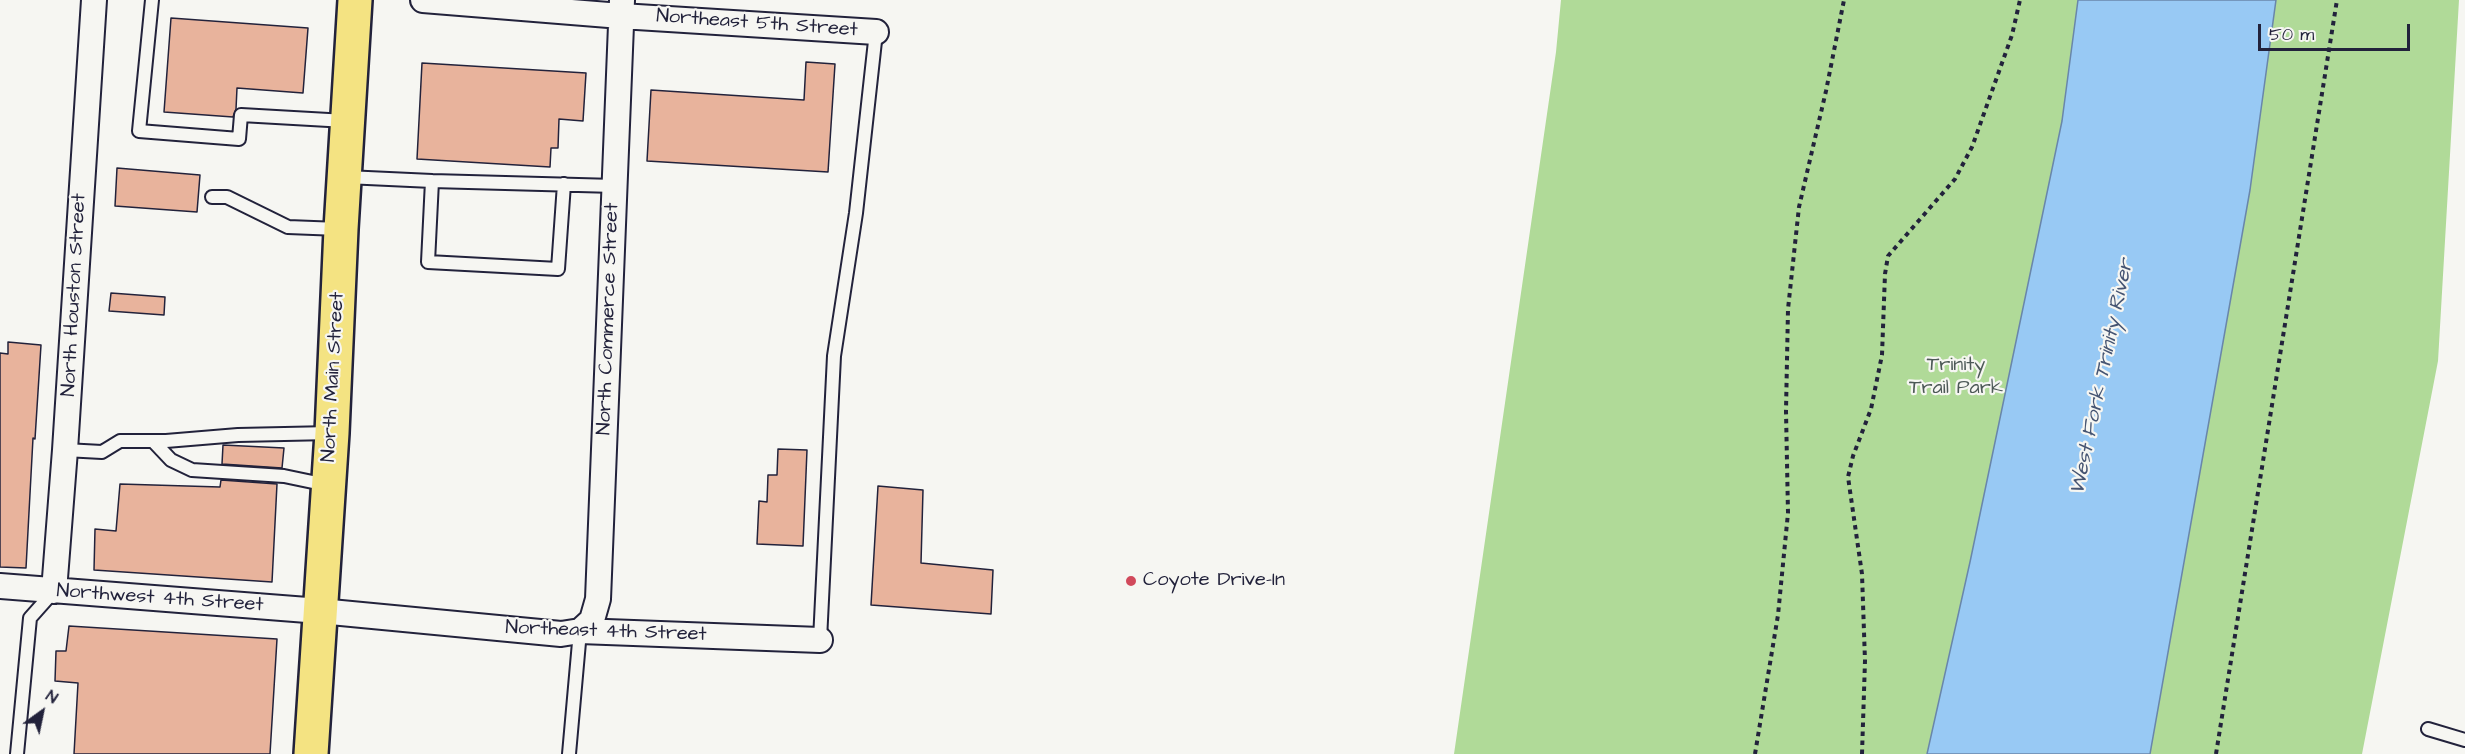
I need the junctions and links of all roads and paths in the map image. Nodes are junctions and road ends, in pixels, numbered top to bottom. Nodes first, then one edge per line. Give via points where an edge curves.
1 (94, 0) edge
2 (152, 0) edge
3 (355, 0) edge
4 (423, 0) edge
5 (1844, 0) edge
6 (2020, 0) edge
7 (2337, 0) edge
8 (478, 2) edge
9 (622, 8) edge
10 (876, 32) joint
11 (347, 122) junction
12 (344, 177) junction
13 (432, 181) junction
14 (564, 184) junction
15 (615, 186) junction
16 (212, 197) dead end
17 (340, 229) junction
18 (332, 433) junction
19 (153, 441) junction
20 (65, 450) junction
21 (328, 485) junction
22 (0, 586) edge
23 (54, 591) junction
24 (320, 611) junction
25 (580, 631) junction
26 (820, 640) joint
27 (2428, 729) dead end
28 (2465, 740) edge
29 (17, 754) edge
30 (311, 754) edge
31 (569, 754) edge
32 (1755, 754) edge
33 (1862, 754) edge
34 (2216, 754) edge

1 - 20 street, North Houston Street
2 - 11 lane via 139,131 239,139 241,115
3 - 11 main road, North Main Street
4 - 8 street, Northeast 5th Street
5 - 32 path via 1799,207 1788,309 1788,513 1778,615
6 - 33 path via 2012,35 1972,147 1956,179 1888,256 1881,355 1870,409 1848,477 1862,574
7 - 34 path
8 - 9 street, Northeast 5th Street
9 - 10 street, Northeast 5th Street
9 - 15 street, North Commerce Street
10 - 26 lane via 856,213 834,356
11 - 12 main road, North Main Street
12 - 13 lane
12 - 17 main road, North Main Street
13 - 14 lane
13 - 14 lane via 428,262 558,269
14 - 15 lane
15 - 25 street, North Commerce Street via 598,599 592,620
16 - 17 lane via 227,197 288,227
17 - 18 main road, North Main Street
18 - 19 lane
18 - 21 main road, North Main Street
19 - 20 lane via 120,441 102,452
19 - 21 lane via 171,460 192,470 284,476
20 - 23 street, North Houston Street
21 - 24 main road, North Main Street
22 - 23 street, Northwest 4th Street
23 - 24 street, Northwest 4th Street
23 - 29 lane via 30,618
24 - 25 street, Northeast 4th Street via 561,634
24 - 30 main road, North Main Street
25 - 26 street, Northeast 4th Street
25 - 31 lane
27 - 28 lane

